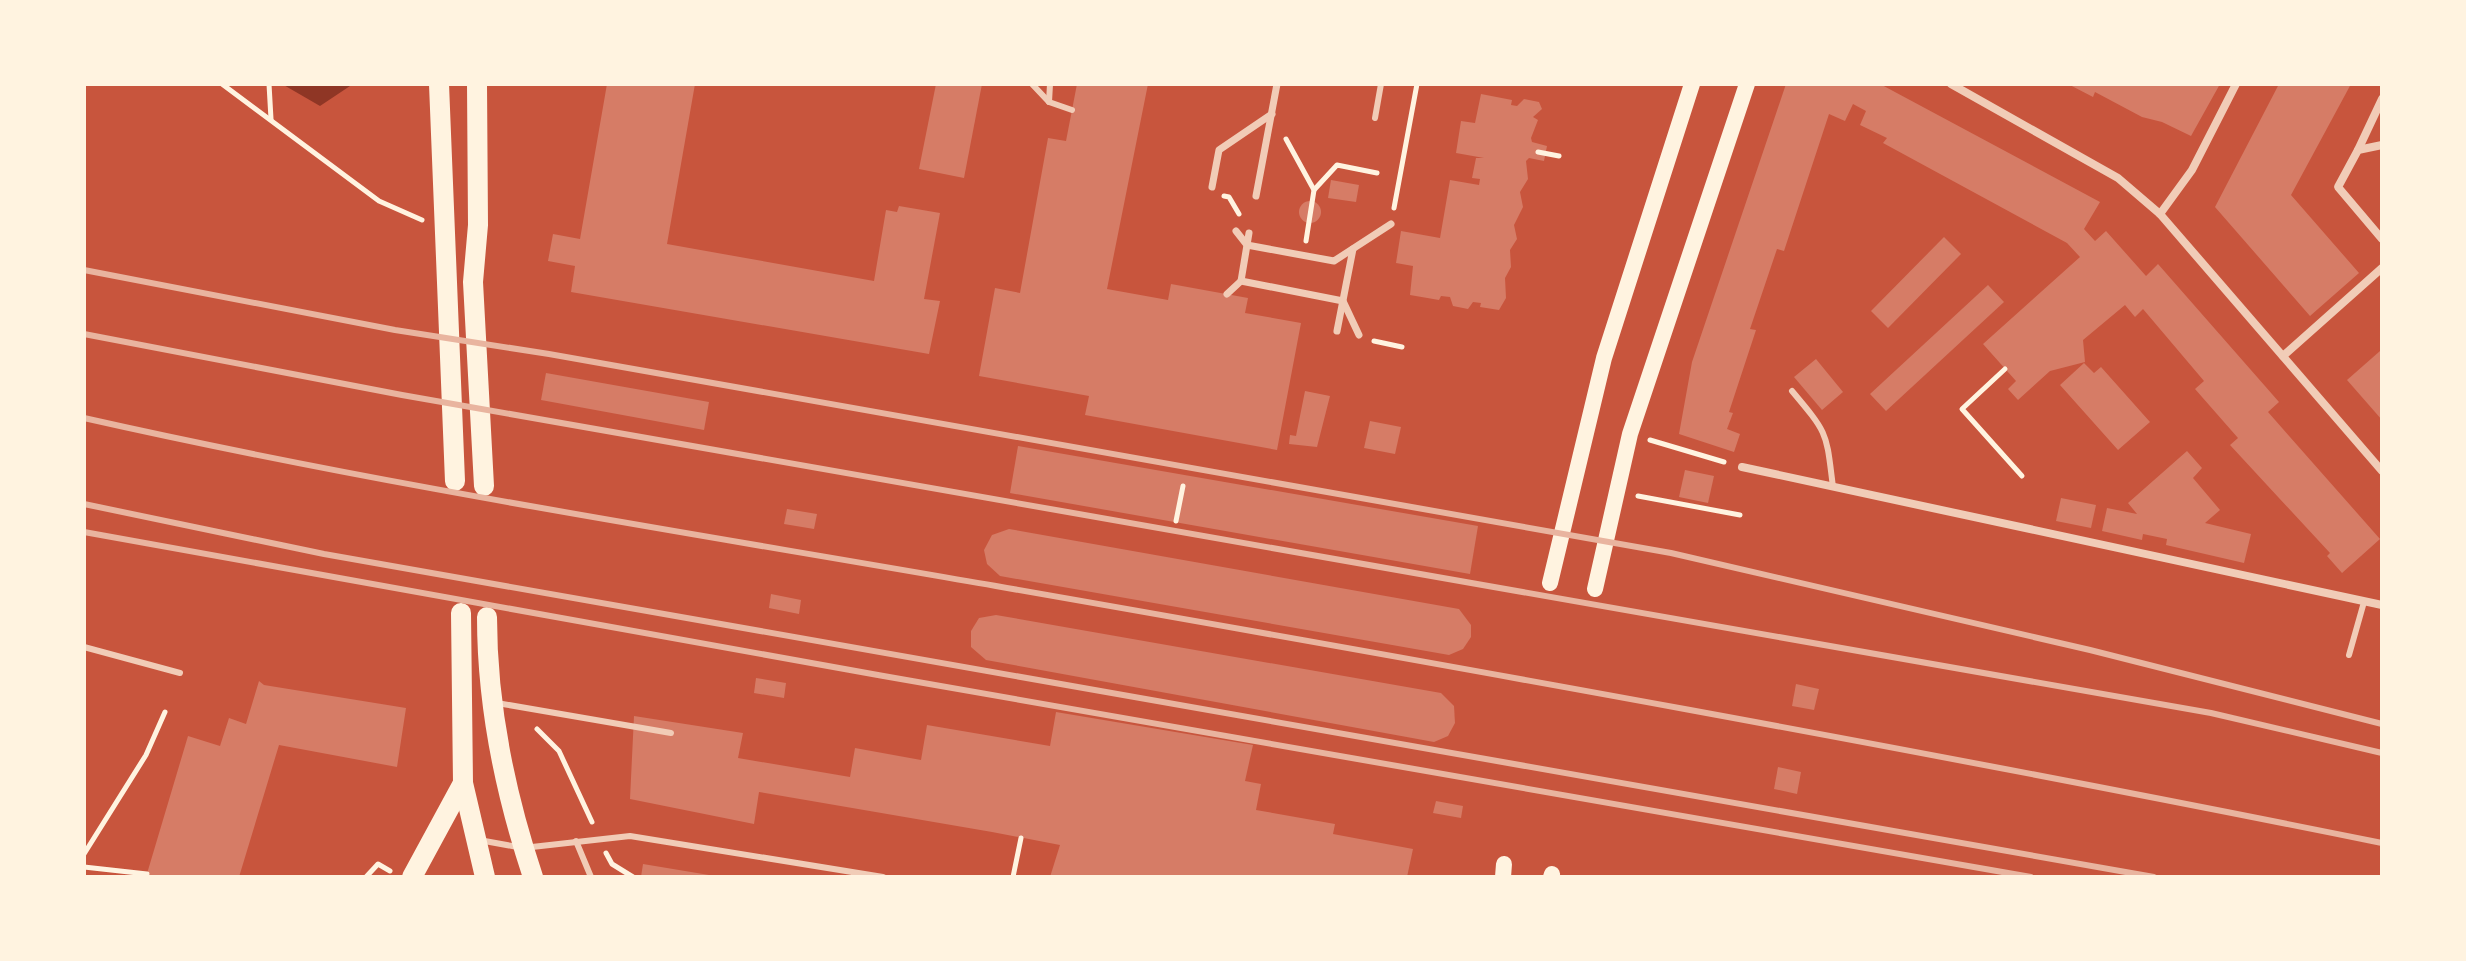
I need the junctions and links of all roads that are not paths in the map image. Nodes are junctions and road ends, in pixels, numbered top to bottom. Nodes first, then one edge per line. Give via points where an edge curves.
1 (439, 84) edge
2 (477, 84) edge
3 (1032, 84) edge
4 (1050, 84) edge
5 (1277, 84) edge
6 (1381, 84) edge
7 (1692, 84) edge
8 (1747, 84) edge
9 (1951, 84) edge
10 (2236, 84) edge
11 (2382, 99) edge
12 (1049, 102) junction
13 (1072, 110) dead end
14 (1272, 113) junction
15 (1375, 118) dead end
16 (2382, 145) edge
17 (2358, 150) junction
18 (1212, 187) road end
19 (1256, 196) dead end
20 (2160, 214) junction
21 (1391, 224) road end
22 (1236, 231) road end
23 (1249, 233) dead end
24 (2382, 239) edge
25 (1247, 245) junction
26 (1353, 249) junction
27 (2382, 268) edge
28 (1241, 281) junction
29 (1227, 294) dead end
30 (1343, 301) junction
31 (1337, 331) dead end
32 (1359, 335) road end
33 (2283, 356) junction
34 (1792, 391) dead end
35 (1742, 467) road end
36 (2382, 471) edge
37 (455, 481) dead end
38 (484, 486) dead end
39 (1833, 487) junction
40 (1550, 583) dead end
41 (1595, 589) dead end
42 (2364, 602) junction
43 (2382, 605) edge
44 (461, 613) dead end
45 (487, 617) dead end
46 (84, 647) edge
47 (2349, 655) dead end
48 (180, 673) dead end
49 (491, 703) junction
50 (671, 733) dead end
51 (463, 783) junction
52 (473, 839) junction
53 (576, 841) junction
54 (523, 848) junction
55 (412, 877) edge
56 (485, 877) edge
57 (533, 877) edge
58 (591, 877) edge
59 (883, 877) edge

1 - 37 main road
2 - 38 main road via 473,282
3 - 12 lane
4 - 12 lane
5 - 14 street
6 - 15 lane
7 - 40 main road via 1604,358
8 - 41 main road via 1630,434
9 - 20 street via 2118,178
10 - 20 street via 2192,170
11 - 17 street
12 - 13 lane
14 - 18 street via 1219,150
14 - 19 street
16 - 17 street
17 - 24 street via 2338,187
20 - 33 street
21 - 26 street
22 - 25 street
23 - 25 street
25 - 26 street via 1334,261
25 - 28 street
26 - 30 street
27 - 33 street
28 - 29 street
28 - 30 street
30 - 31 street
30 - 32 street
33 - 36 street
34 - 39 lane via 1824,429
35 - 39 street
39 - 42 street
42 - 43 street
42 - 47 lane
44 - 51 main road
45 - 49 main road
46 - 48 lane
49 - 50 lane
49 - 54 main road
51 - 52 main road
51 - 55 main road
52 - 54 lane
52 - 56 main road
53 - 54 lane
53 - 58 lane
53 - 59 lane via 630,836
54 - 57 main road

